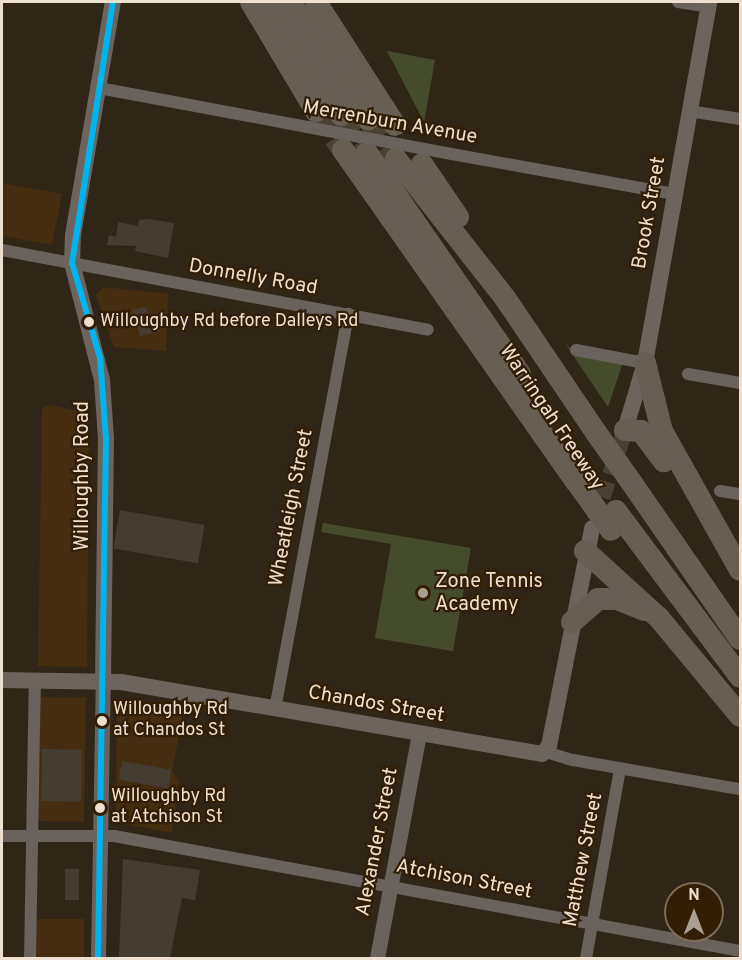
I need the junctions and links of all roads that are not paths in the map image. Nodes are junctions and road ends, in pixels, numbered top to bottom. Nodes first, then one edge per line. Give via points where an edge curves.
1 (113, 2) edge
2 (251, 2) edge
3 (271, 2) edge
4 (290, 2) edge
5 (316, 2) edge
6 (678, 2) edge
7 (709, 4) edge
8 (99, 88) junction
9 (689, 111) junction
10 (341, 115) tunnel mouth
11 (734, 118) edge
12 (312, 119) junction
13 (368, 119) tunnel mouth
14 (395, 125) dead end
15 (343, 150) tunnel mouth
16 (367, 153) tunnel mouth
17 (396, 159) tunnel mouth
18 (422, 164) tunnel mouth
19 (675, 194) junction
20 (2, 250) edge
21 (72, 263) junction
22 (505, 298) junction
23 (348, 314) junction
24 (428, 330) dead end
25 (576, 350) dead end
26 (645, 363) junction
27 (688, 374) dead end
28 (741, 383) edge
29 (625, 430) joint
30 (579, 474) junction
31 (720, 491) dead end
32 (741, 494) edge
33 (711, 521) junction
34 (606, 523) junction
35 (585, 551) junction
36 (741, 570) edge
37 (658, 618) junction
38 (572, 622) junction
39 (741, 639) edge
40 (741, 678) edge
41 (2, 680) edge
42 (34, 681) junction
43 (103, 682) junction
44 (275, 709) junction
45 (741, 716) edge
46 (419, 734) junction
47 (546, 752) junction
48 (620, 769) junction
49 (741, 789) edge
50 (100, 835) junction
51 (2, 836) edge
52 (31, 836) junction
53 (391, 886) junction
54 (592, 924) junction
55 (741, 951) edge
56 (30, 958) edge
57 (98, 958) edge
58 (378, 958) edge
59 (586, 958) edge

1 - 8 main road, Willoughby Road
2 - 12 highway
3 - 10 highway
4 - 13 highway
5 - 14 highway
6 - 7 street
7 - 9 main road, Brook Street
8 - 12 street, Merrenburn Avenue
8 - 21 main road, Willoughby Road
9 - 11 street
9 - 19 main road, Brook Street
12 - 19 street, Merrenburn Avenue, bridge via 446,153
15 - 30 highway
16 - 30 highway, Warringah Freeway
17 - 22 highway, Warringah Freeway
18 - 22 highway via 504,283
19 - 26 main road, Brook Street
20 - 21 street, Donnelly Road
21 - 23 street, Donnelly Road
21 - 43 main road, Willoughby Road via 102,380
22 - 39 highway, Warringah Freeway, bridge
23 - 24 street, Donnelly Road
23 - 44 street, Wheatleigh Street
25 - 26 street
26 - 29 main road, Brook Street
26 - 33 highway via 662,431
27 - 28 street
29 - 33 highway via 646,435 700,515
30 - 34 highway, Warringah Freeway
31 - 32 street
33 - 36 highway
34 - 35 main road
34 - 40 highway, Warringah Freeway via 665,582
35 - 37 highway
35 - 38 main road
37 - 38 highway via 606,598 590,603
37 - 45 highway
38 - 47 main road
41 - 42 main road, Chandos Street
42 - 43 main road, Chandos Street
42 - 52 street
43 - 44 main road, Chandos Street
43 - 50 street, Willoughby Road
44 - 46 main road, Chandos Street
46 - 47 main road, Chandos Street via 532,754
46 - 53 street, Alexander Street
47 - 48 street, Chandos Street
48 - 49 street, Chandos Street
48 - 54 street, Matthew Street
50 - 52 street, Atchison Street
50 - 53 street, Atchison Street
50 - 57 street, Willoughby Road
51 - 52 street, Atchison Street
52 - 56 street
53 - 54 street, Atchison Street
53 - 58 street, Alexander Street
54 - 55 street, Atchison Street
54 - 59 street, Matthew Street

